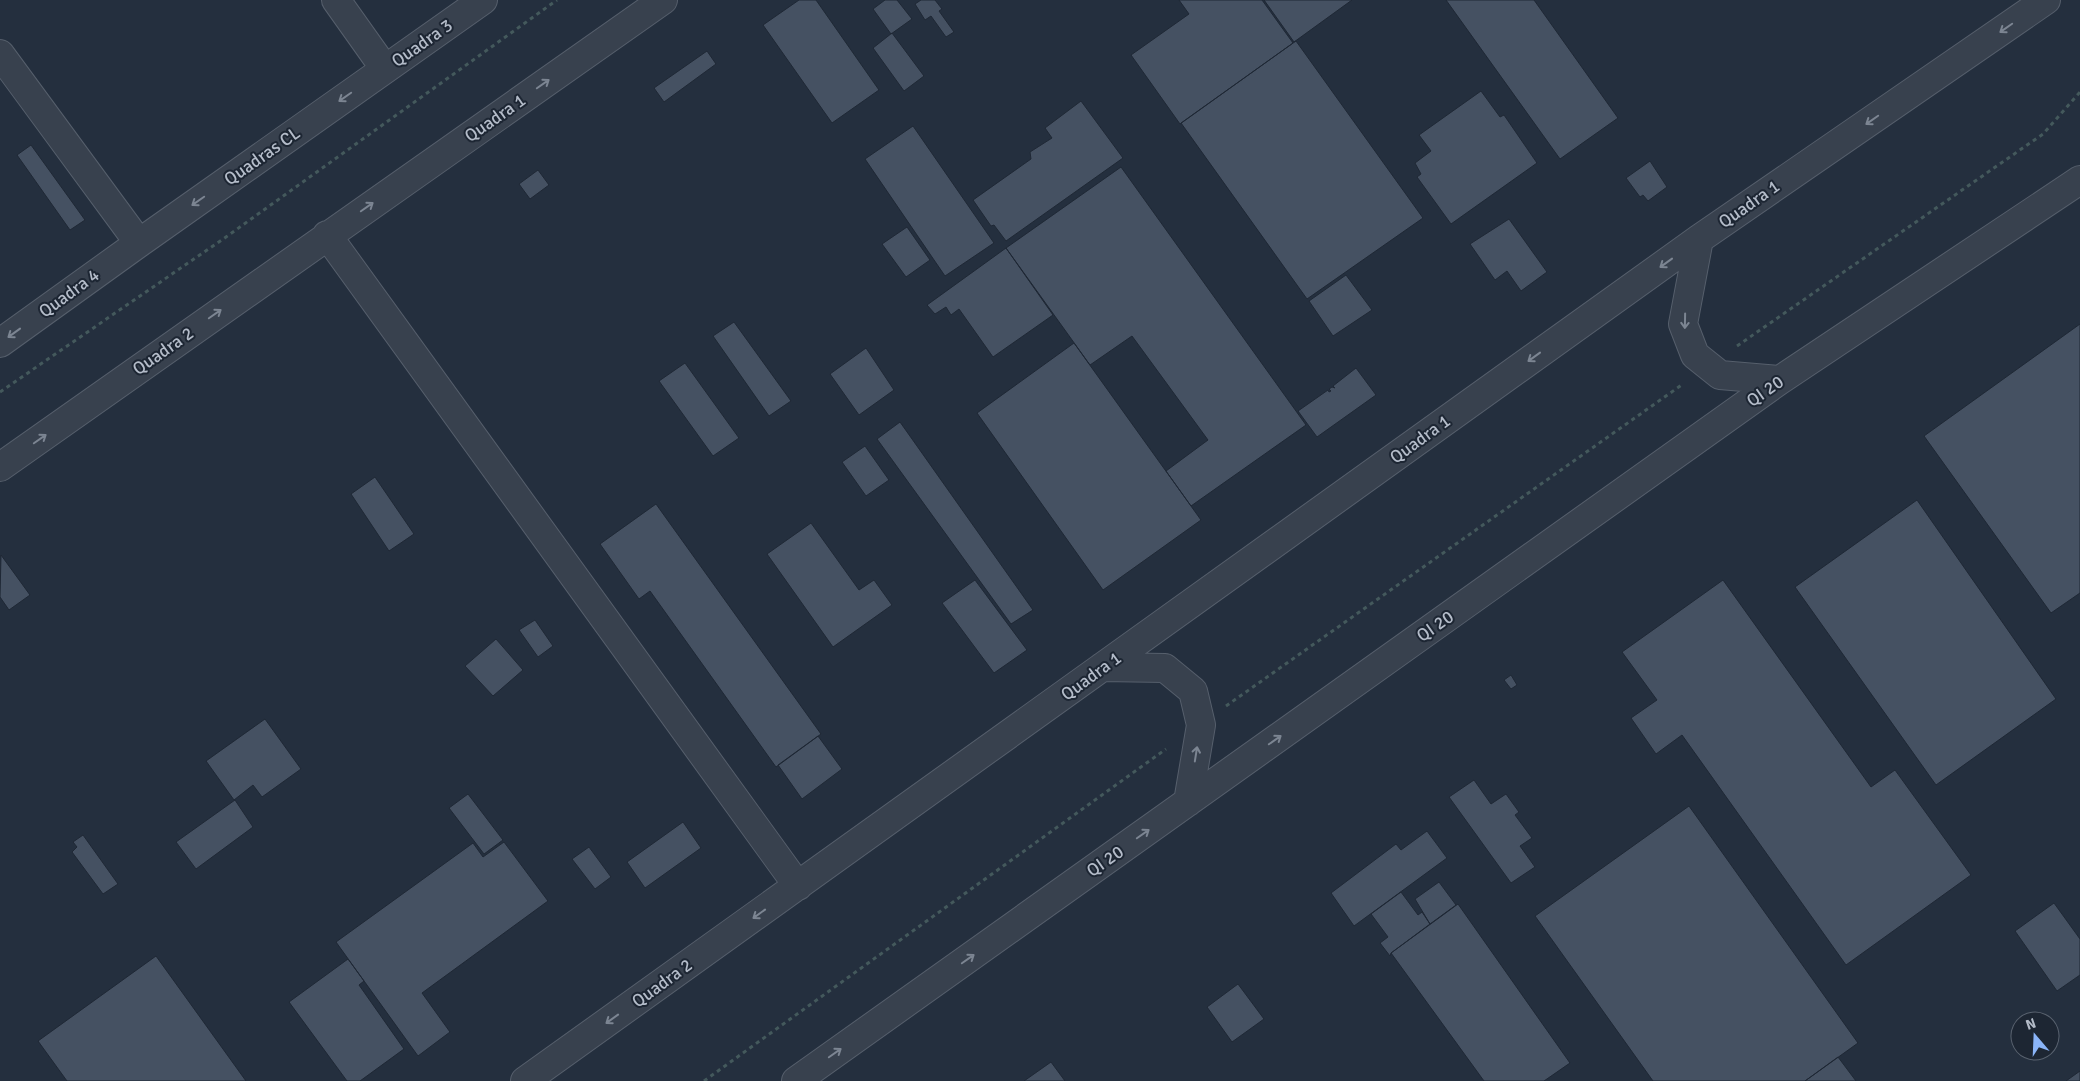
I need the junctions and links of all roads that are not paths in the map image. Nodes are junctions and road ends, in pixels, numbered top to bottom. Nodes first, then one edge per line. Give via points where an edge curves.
1 (336, 0) edge
2 (483, 0) edge
3 (663, 0) edge
4 (2046, 0) edge
5 (0, 54) edge
6 (385, 69) junction
7 (2080, 180) edge
8 (2080, 192) edge
9 (2053, 198) junction
10 (327, 235) junction
11 (1700, 239) junction
12 (139, 243) junction
13 (0, 343) edge
14 (1780, 380) junction
15 (0, 467) edge
16 (1102, 668) junction
17 (1188, 802) junction
18 (798, 886) junction
19 (525, 1081) edge
20 (796, 1081) edge

1 - 6 street
2 - 6 street, Quadra 3
10 -> 3 street, Quadra 1
4 -> 11 street, Quadra 1
5 - 12 street
6 -> 12 street, Quadras CL
7 - 9 street, QI 20
8 - 9 street
9 - 14 street, QI 20
15 -> 10 street, Quadra 2
10 - 18 street
11 -> 14 street via 1683,324 1695,355 1720,375
11 -> 16 street, Quadra 1
12 -> 13 street, Quadra 4
17 -> 14 street, QI 20
17 -> 16 street via 1200,725 1193,691 1165,668
16 - 18 street, Quadra 1
20 -> 17 street, QI 20
18 -> 19 street, Quadra 2

